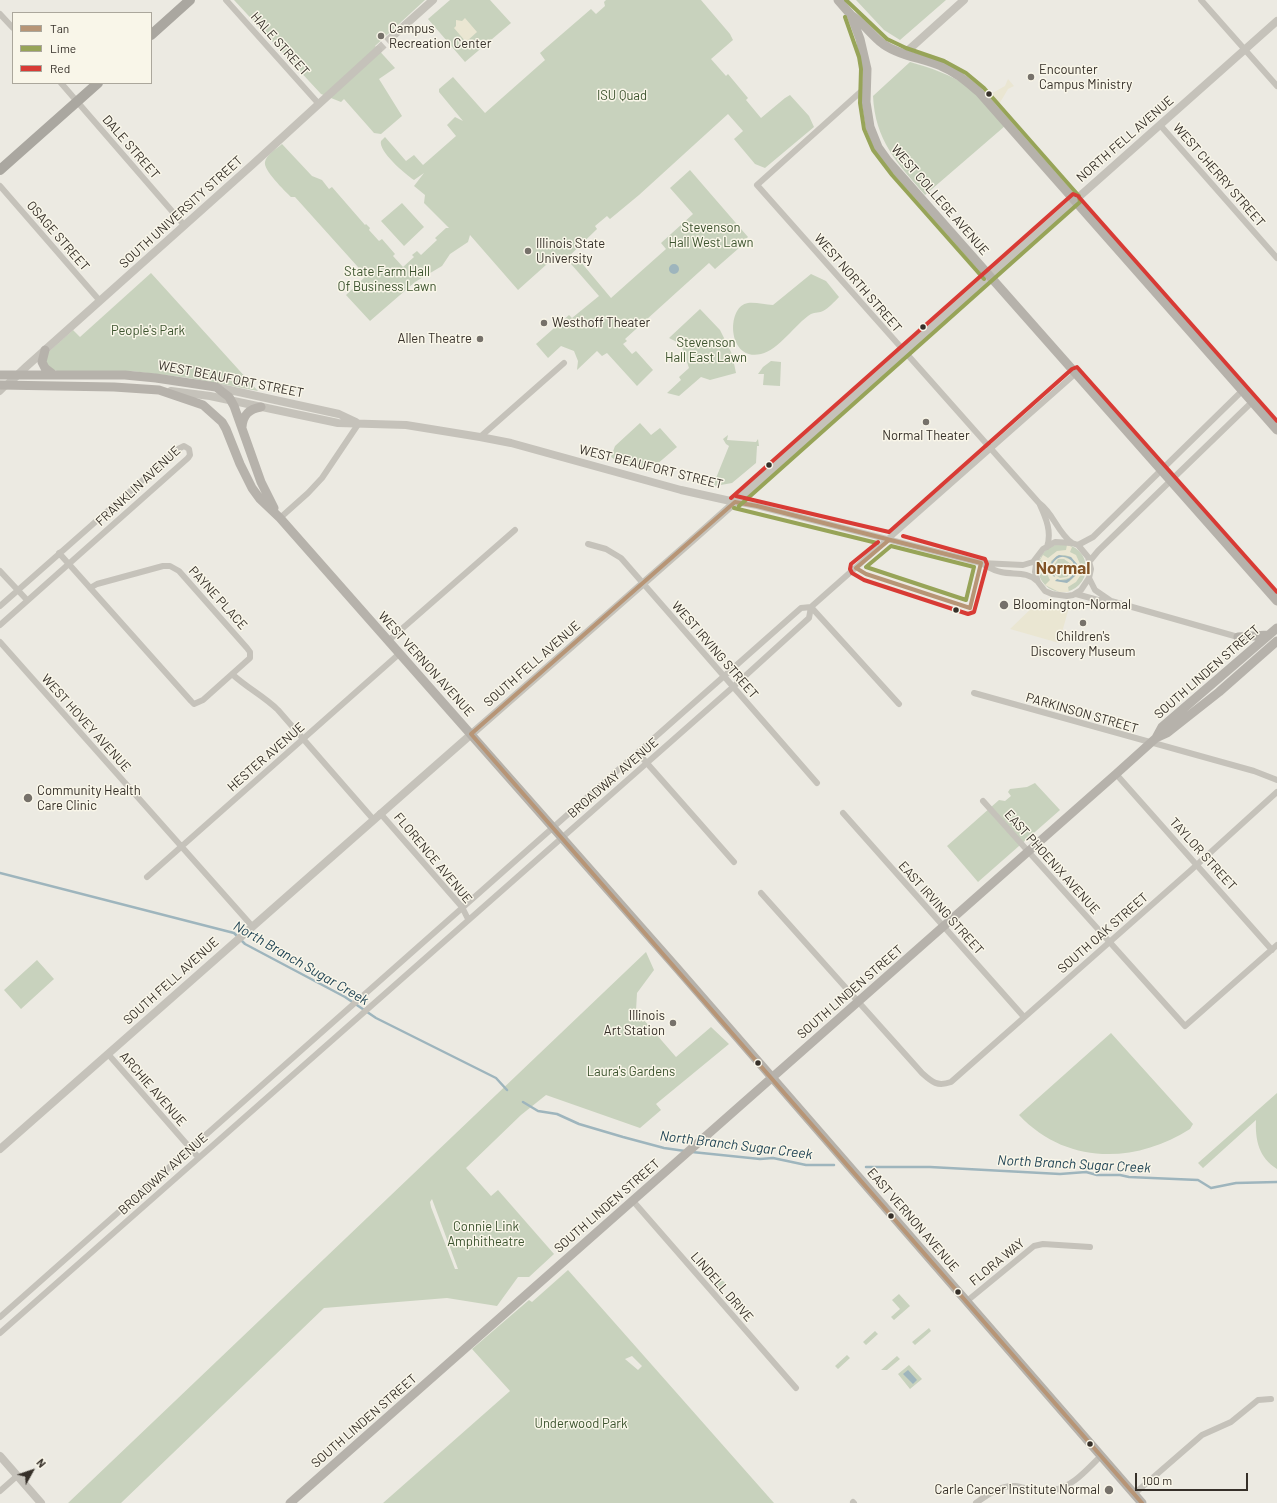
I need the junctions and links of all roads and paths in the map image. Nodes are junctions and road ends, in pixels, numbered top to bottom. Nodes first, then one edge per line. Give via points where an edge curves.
1 (190, 0) edge
2 (226, 0) edge
3 (433, 0) edge
4 (838, 0) edge
5 (964, 0) edge
6 (1201, 0) edge
7 (0, 14) edge
8 (851, 15) junction
9 (1277, 21) edge
10 (12, 27) edge
11 (152, 34) edge
12 (395, 34) tunnel mouth
13 (1245, 49) junction
14 (378, 50) tunnel mouth
15 (904, 54) junction
16 (62, 84) edge
17 (97, 84) edge
18 (1277, 86) edge
19 (866, 87) junction
20 (77, 101) junction
21 (318, 103) junction
22 (1160, 125) junction
23 (0, 170) edge
24 (0, 186) edge
25 (1074, 200) junction
26 (184, 225) junction
27 (1277, 258) edge
28 (988, 275) junction
29 (100, 301) junction
30 (45, 350) junction
31 (903, 351) junction
32 (564, 363) dead end
33 (1076, 373) junction
34 (0, 375) edge
35 (18, 375) junction
36 (54, 375) junction
37 (4, 385) edge
38 (216, 387) junction
39 (158, 390) junction
40 (0, 392) edge
41 (1247, 397) junction
42 (232, 401) junction
43 (261, 407) junction
44 (359, 423) junction
45 (242, 427) junction
46 (1277, 430) edge
47 (480, 437) junction
48 (991, 449) junction
49 (1166, 475) junction
50 (735, 502) junction
51 (1039, 503) junction
52 (280, 518) junction
53 (515, 530) dead end
54 (889, 540) junction
55 (588, 544) dead end
56 (1075, 544) junction
57 (1047, 547) junction
58 (59, 553) junction
59 (1037, 557) junction
60 (1090, 562) junction
61 (981, 563) junction
62 (68, 564) junction
63 (0, 571) edge
64 (1089, 578) junction
65 (1038, 582) junction
66 (642, 583) junction
67 (90, 588) junction
68 (17, 590) junction
69 (1076, 594) junction
70 (27, 600) junction
71 (1111, 600) junction
72 (1277, 601) edge
73 (0, 606) edge
74 (811, 607) junction
75 (0, 624) edge
76 (1277, 628) edge
77 (1268, 635) junction
78 (1238, 637) junction
79 (388, 641) junction
80 (1277, 641) edge
81 (0, 642) edge
82 (399, 654) junction
83 (1241, 659) junction
84 (232, 674) junction
85 (724, 677) junction
86 (733, 687) junction
87 (974, 693) dead end
88 (899, 704) dead end
89 (471, 734) junction
90 (303, 738) junction
91 (1154, 740) junction
92 (638, 753) junction
93 (647, 762) junction
94 (1116, 774) junction
95 (1277, 780) edge
96 (817, 783) dead end
97 (1277, 792) edge
98 (983, 801) dead end
99 (380, 813) junction
100 (843, 813) dead end
101 (373, 819) junction
102 (553, 827) junction
103 (562, 837) junction
104 (182, 846) junction
105 (1028, 852) junction
106 (734, 862) dead end
107 (1197, 865) junction
108 (147, 877) dead end
109 (761, 893) dead end
110 (462, 907) junction
111 (468, 919) junction
112 (252, 926) junction
113 (943, 928) junction
114 (1110, 942) junction
115 (1275, 948) edge
116 (665, 953) joint
117 (376, 983) junction
118 (385, 993) junction
119 (858, 1002) junction
120 (1024, 1017) junction
121 (333, 1021) junction
122 (342, 1032) junction
123 (108, 1054) junction
124 (773, 1078) junction
125 (191, 1148) junction
126 (0, 1149) edge
127 (198, 1157) junction
128 (633, 1201) junction
129 (1090, 1247) dead end
130 (967, 1301) junction
131 (0, 1317) edge
132 (0, 1333) edge
133 (796, 1388) dead end
134 (1271, 1398) dead end
135 (0, 1456) edge
136 (1101, 1456) junction
137 (17, 1476) junction
138 (0, 1491) edge
139 (1134, 1494) junction
140 (41, 1503) edge
141 (290, 1503) edge
142 (976, 1503) edge
143 (1142, 1503) edge

1 - 11 main road
2 - 21 street, HALE STREET
3 - 12 street
4 - 8 main road, WEST COLLEGE AVENUE
5 - 15 street
6 - 13 street
7 - 10 street
8 - 15 main road via 862,22 883,44
8 - 19 main road, WEST COLLEGE AVENUE via 865,56
9 - 13 street, NORTH FELL AVENUE
13 - 18 street
13 - 22 street, NORTH FELL AVENUE
14 - 21 street, SOUTH UNIVERSITY STREET
15 - 25 main road via 941,66 963,78 979,92
16 - 20 street, DALE STREET
17 - 20 main road
19 - 28 main road, WEST COLLEGE AVENUE via 870,127 881,152
19 - 31 street, WEST NORTH STREET via 757,185
20 - 23 main road
20 - 26 street, DALE STREET
21 - 26 street, SOUTH UNIVERSITY STREET
22 - 25 street, NORTH FELL AVENUE
22 - 27 street, WEST CHERRY STREET
24 - 29 street, OSAGE STREET
25 - 28 street, NORTH FELL AVENUE
25 - 41 main road
26 - 29 street, SOUTH UNIVERSITY STREET
28 - 31 street, SOUTH FELL AVENUE
28 - 33 main road, WEST COLLEGE AVENUE
29 - 30 street, SOUTH UNIVERSITY STREET
30 - 35 street, SOUTH UNIVERSITY STREET
30 - 36 main road via 42,362 44,368
31 - 48 street, WEST NORTH STREET
31 - 50 street, SOUTH FELL AVENUE
32 - 47 street
33 - 48 street, BROADWAY AVENUE
33 - 49 main road, WEST COLLEGE AVENUE
34 - 35 main road, WEST BEAUFORT STREET
35 - 36 main road, WEST BEAUFORT STREET
35 - 37 street, SOUTH UNIVERSITY STREET
36 - 38 main road, WEST BEAUFORT STREET via 125,375
37 - 39 main road, WEST BEAUFORT STREET
37 - 40 street, SOUTH UNIVERSITY STREET
38 - 42 main road, WEST VERNON AVENUE
38 - 44 street, WEST BEAUFORT STREET via 339,414
39 - 42 street, WEST BEAUFORT STREET
39 - 52 main road, WEST VERNON AVENUE via 203,405 216,416 226,429 252,488
41 - 46 main road
41 - 49 street
41 - 49 street
42 - 43 street, WEST BEAUFORT STREET
42 - 45 main road, WEST VERNON AVENUE
43 - 44 street, WEST BEAUFORT STREET via 338,423
43 - 45 main road via 247,413 242,421
44 - 47 street, WEST BEAUFORT STREET via 406,425
44 - 52 street via 322,478
45 - 52 main road, WEST VERNON AVENUE via 261,482
47 - 50 street, WEST BEAUFORT STREET
48 - 51 street, WEST NORTH STREET
48 - 54 street, BROADWAY AVENUE
49 - 56 street via 1093,537
49 - 60 street
49 - 72 main road, WEST COLLEGE AVENUE
50 - 54 street, WEST BEAUFORT STREET
50 - 66 street, SOUTH FELL AVENUE
51 - 56 street, WEST NORTH STREET via 1051,514 1064,536
51 - 57 street, WEST NORTH STREET via 1046,517 1049,532
52 - 79 main road, WEST VERNON AVENUE
53 - 79 street
54 - 61 street, WEST BEAUFORT STREET
54 - 74 street, BROADWAY AVENUE
55 - 66 street, WEST IRVING STREET via 614,553
56 - 57 street via 1055,542
56 - 60 street via 1084,550
57 - 59 street
58 - 62 street, PAYNE PLACE
58 - 62 street, FRANKLIN AVENUE via 178,449 184,446 189,449 188,458
58 - 68 street, FRANKLIN AVENUE
59 - 61 street, WEST BEAUFORT STREET via 1033,562 1023,565
59 - 65 street via 1035,572
60 - 64 street
61 - 65 street, WEST BEAUFORT STREET via 990,569 1029,575
62 - 67 street, PAYNE PLACE
62 - 70 street, FRANKLIN AVENUE
63 - 68 street
64 - 69 street
64 - 71 street via 1095,590
65 - 69 street via 1045,591 1052,594
66 - 85 street, WEST IRVING STREET
66 - 89 street, SOUTH FELL AVENUE
67 - 84 street, PAYNE PLACE via 194,704 203,700
67 - 84 street, PAYNE PLACE via 163,566 173,567 250,652 250,658
68 - 70 street
68 - 73 street, FRANKLIN AVENUE
69 - 71 street via 1098,600
70 - 75 street, FRANKLIN AVENUE
71 - 78 street
74 - 85 street, BROADWAY AVENUE via 801,608
74 - 86 street, BROADWAY AVENUE via 809,618
74 - 88 street
76 - 77 main road, SOUTH LINDEN STREET
77 - 78 main road
77 - 83 main road, SOUTH LINDEN STREET
78 - 83 main road via 1242,640 1245,650
79 - 82 main road, WEST VERNON AVENUE
80 - 91 main road, SOUTH LINDEN STREET via 1219,692
81 - 104 street, WEST HOVEY AVENUE
82 - 89 main road, WEST VERNON AVENUE
82 - 90 street, HESTER AVENUE
83 - 91 main road, SOUTH LINDEN STREET via 1162,727
84 - 90 street via 246,687 269,701
85 - 86 street, WEST IRVING STREET
85 - 92 street, BROADWAY AVENUE
86 - 93 street, BROADWAY AVENUE
86 - 96 street, WEST IRVING STREET
87 - 91 street, PARKINSON STREET
89 - 99 street, SOUTH FELL AVENUE
89 - 102 main road, WEST VERNON AVENUE
90 - 101 street, FLORENCE AVENUE
90 - 104 street, HESTER AVENUE
91 - 94 main road, SOUTH LINDEN STREET
91 - 95 street, PARKINSON STREET
92 - 93 street
92 - 102 street, BROADWAY AVENUE
93 - 103 street, BROADWAY AVENUE
93 - 106 street
94 - 105 main road, SOUTH LINDEN STREET
94 - 107 street, TAYLOR STREET
97 - 107 street, SOUTH OAK STREET
98 - 105 street, EAST PHOENIX AVENUE
99 - 101 street, SOUTH FELL AVENUE
99 - 110 street, FLORENCE AVENUE
100 - 113 street, EAST IRVING STREET
101 - 112 street, SOUTH FELL AVENUE
102 - 103 main road, WEST VERNON AVENUE
102 - 110 street, BROADWAY AVENUE
103 - 111 street, BROADWAY AVENUE
103 - 116 main road, WEST VERNON AVENUE
104 - 108 street, HESTER AVENUE
104 - 112 street, WEST HOVEY AVENUE
105 - 113 main road, SOUTH LINDEN STREET
105 - 114 street, EAST PHOENIX AVENUE
107 - 114 street, SOUTH OAK STREET
107 - 115 street, TAYLOR STREET
109 - 119 street
110 - 111 street, FLORENCE AVENUE
110 - 117 street, BROADWAY AVENUE
111 - 118 street, BROADWAY AVENUE
112 - 123 street, SOUTH FELL AVENUE
113 - 119 main road, SOUTH LINDEN STREET
113 - 120 street, EAST IRVING STREET
114 - 115 street, EAST PHOENIX AVENUE via 1185,1026
114 - 120 street, SOUTH OAK STREET
116 - 124 main road, EAST VERNON AVENUE
117 - 118 street
117 - 121 street, BROADWAY AVENUE
118 - 122 street, BROADWAY AVENUE
119 - 120 street, SOUTH OAK STREET via 931,1081 940,1085 951,1082
119 - 124 main road, SOUTH LINDEN STREET
121 - 122 street
121 - 125 street, BROADWAY AVENUE
122 - 127 street, BROADWAY AVENUE
123 - 125 street, ARCHIE AVENUE
123 - 126 street, SOUTH FELL AVENUE
124 - 128 main road, SOUTH LINDEN STREET
124 - 130 main road, EAST VERNON AVENUE
125 - 127 street, ARCHIE AVENUE
125 - 131 street, BROADWAY AVENUE
127 - 132 street, BROADWAY AVENUE
128 - 133 street, LINDELL DRIVE
128 - 141 main road, SOUTH LINDEN STREET
129 - 130 street, FLORA WAY via 1043,1244 1034,1246
130 - 136 main road, EAST VERNON AVENUE
134 - 139 street via 1258,1400 1231,1422 1202,1435
135 - 137 street
136 - 139 main road, EAST VERNON AVENUE
136 - 142 street via 1072,1482 1056,1490 1030,1490 1013,1486 990,1492
137 - 138 street
137 - 140 street
139 - 143 main road, EAST VERNON AVENUE

